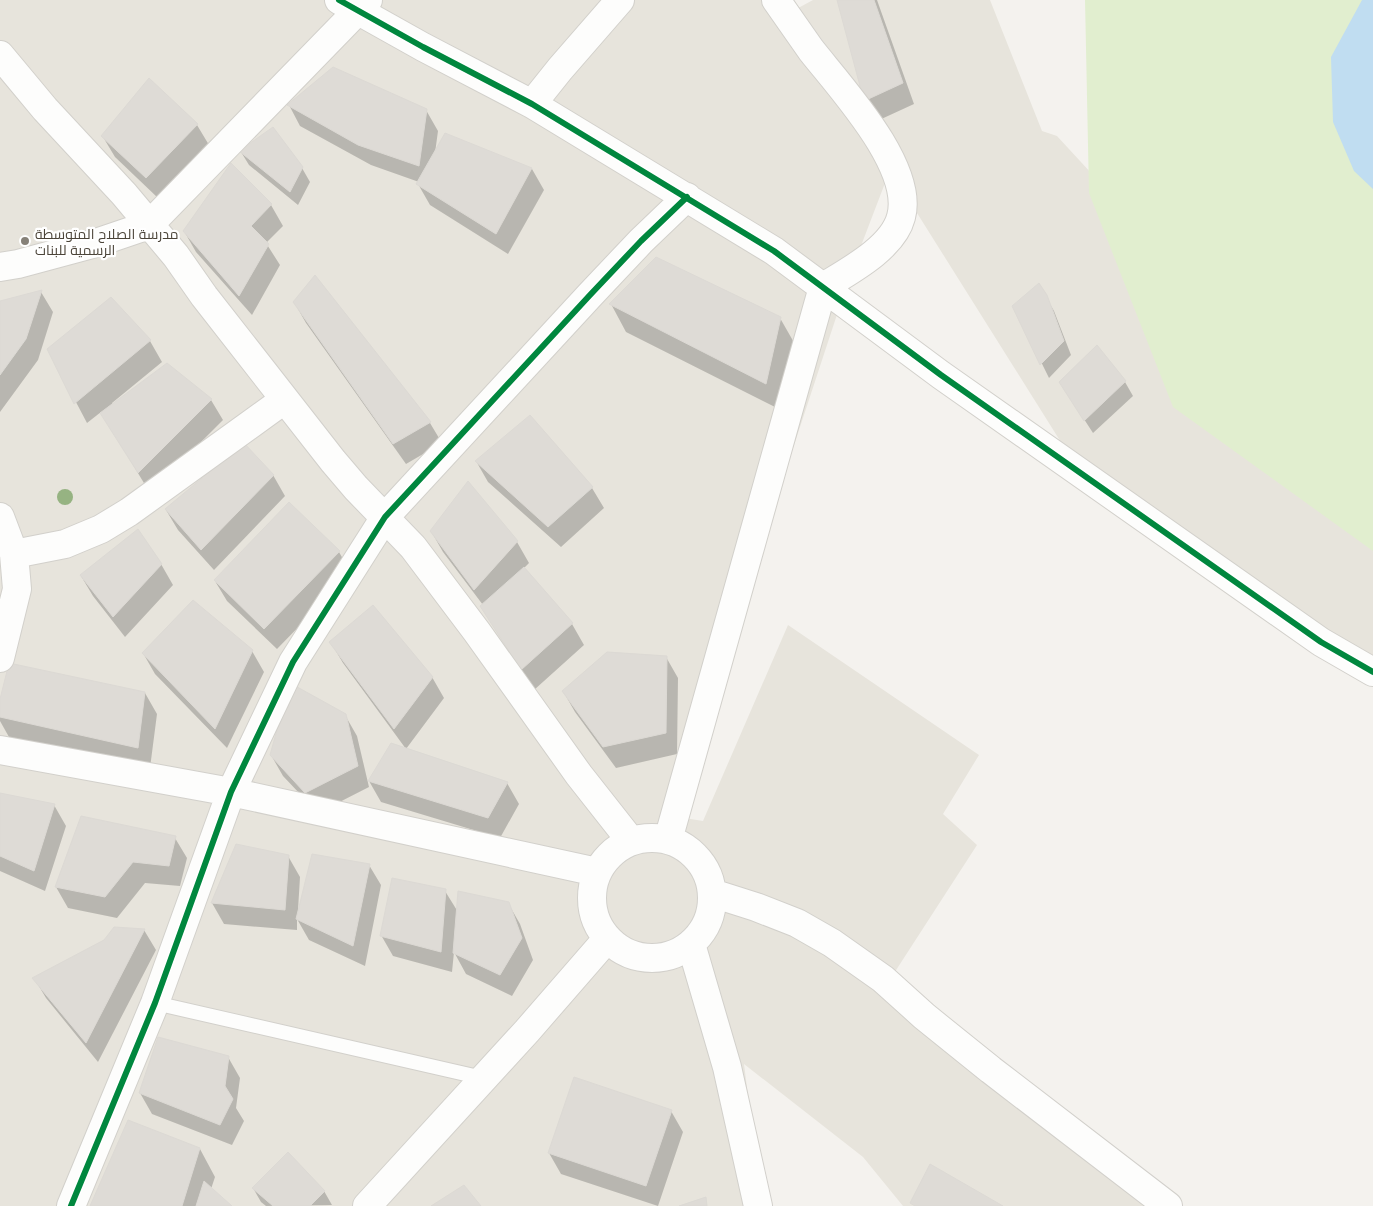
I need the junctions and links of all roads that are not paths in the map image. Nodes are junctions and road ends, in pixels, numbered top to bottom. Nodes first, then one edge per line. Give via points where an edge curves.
1 (620, 0) edge
2 (776, 0) edge
3 (355, 3) edge
4 (0, 55) edge
5 (532, 104) junction
6 (687, 197) junction
7 (149, 225) junction
8 (0, 267) edge
9 (824, 288) junction
10 (284, 400) junction
11 (0, 517) edge
12 (385, 517) junction
13 (14, 554) junction
14 (0, 658) edge
15 (1373, 672) edge
16 (0, 750) edge
17 (231, 792) junction
18 (668, 840) junction
19 (631, 841) junction
20 (597, 872) junction
21 (712, 893) junction
22 (607, 939) junction
23 (691, 944) junction
24 (155, 1003) junction
25 (483, 1078) junction
26 (71, 1206) edge
27 (367, 1206) edge
28 (758, 1206) edge
29 (1168, 1206) edge

1 - 5 street
2 - 9 street via 869,124 899,179 902,216 895,230 866,259
3 - 5 street via 422,47
3 - 7 street
4 - 7 street
5 - 6 street
6 - 9 street via 774,251
6 - 12 street via 590,295
7 - 8 street via 96,244
7 - 10 street
9 - 15 street via 1321,642
9 - 18 street
10 - 12 street via 356,488
10 - 13 street via 101,529 65,544
11 - 13 street
12 - 17 street via 293,662
12 - 19 street via 413,547
13 - 14 street via 17,589
16 - 17 street
17 - 20 street
17 - 24 street
18 - 19 street via 649,838
18 - 21 street via 685,847 699,860 708,875
19 - 20 street via 617,848
20 - 22 street via 592,889 592,907 597,924
21 - 23 street via 708,921
21 - 29 street via 797,923 832,943 883,979 991,1070
22 - 23 street via 639,957 675,954
22 - 25 street
23 - 28 street via 727,1067
24 - 25 lane
24 - 26 street
25 - 27 street

